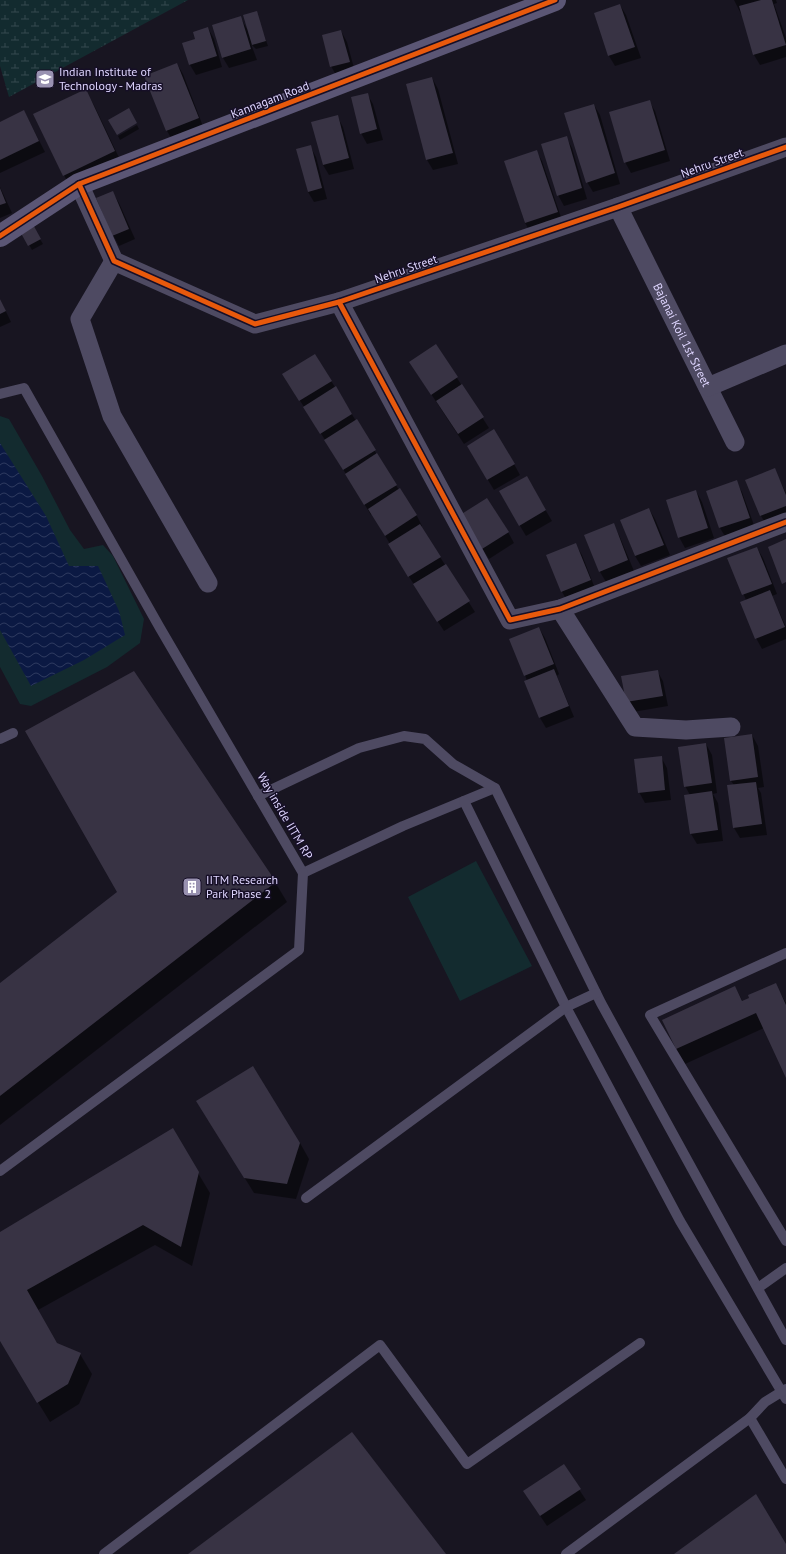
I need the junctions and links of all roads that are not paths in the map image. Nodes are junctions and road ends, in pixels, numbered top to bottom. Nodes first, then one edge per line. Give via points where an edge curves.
1 (555, 0) edge
2 (785, 150) edge
3 (79, 184) junction
4 (618, 207) junction
5 (0, 236) edge
6 (114, 261) junction
7 (340, 302) junction
8 (786, 354) edge
9 (708, 388) junction
10 (0, 394) edge
11 (735, 442) dead end
12 (786, 522) edge
13 (208, 584) dead end
14 (560, 609) junction
15 (731, 727) dead end
16 (13, 732) dead end
17 (0, 739) edge
18 (495, 788) junction
19 (258, 796) junction
20 (464, 800) junction
21 (303, 873) junction
22 (786, 952) edge
23 (596, 993) junction
24 (566, 1007) junction
25 (0, 1171) edge
26 (306, 1198) dead end
27 (786, 1241) edge
28 (786, 1268) edge
29 (758, 1288) junction
30 (786, 1340) edge
31 (640, 1343) dead end
32 (785, 1393) edge
33 (750, 1418) junction
34 (786, 1479) edge
35 (104, 1554) edge
36 (566, 1554) edge

1 - 3 street, Kannagam Road
2 - 4 street, Nehru Street
3 - 5 street, Kannagam Road
3 - 6 street
4 - 7 street, Nehru Street
4 - 9 street, Bajanai Koil 1st Street
6 - 7 street, Nehru Street via 255,324
6 - 13 street via 80,319 112,416
7 - 14 street via 510,620
8 - 9 street, Bajanai Koil 1st Street
9 - 11 street
10 - 19 lane, Way inside IITM RP via 24,388
12 - 14 street
14 - 15 street via 635,727 686,730
16 - 17 lane
18 - 19 lane via 452,764 425,738 404,736 360,748
18 - 20 lane, Way inside IITM RP
18 - 23 lane
19 - 21 lane, Way inside IITM RP
20 - 21 lane, Way inside IITM RP
20 - 24 lane
21 - 25 lane via 299,950
22 - 27 lane via 650,1015
23 - 24 lane
23 - 29 lane
24 - 26 lane
24 - 32 lane via 680,1221
28 - 29 lane
29 - 30 lane
31 - 35 lane via 467,1464 380,1345
32 - 33 lane via 765,1402
33 - 34 lane
33 - 36 lane

